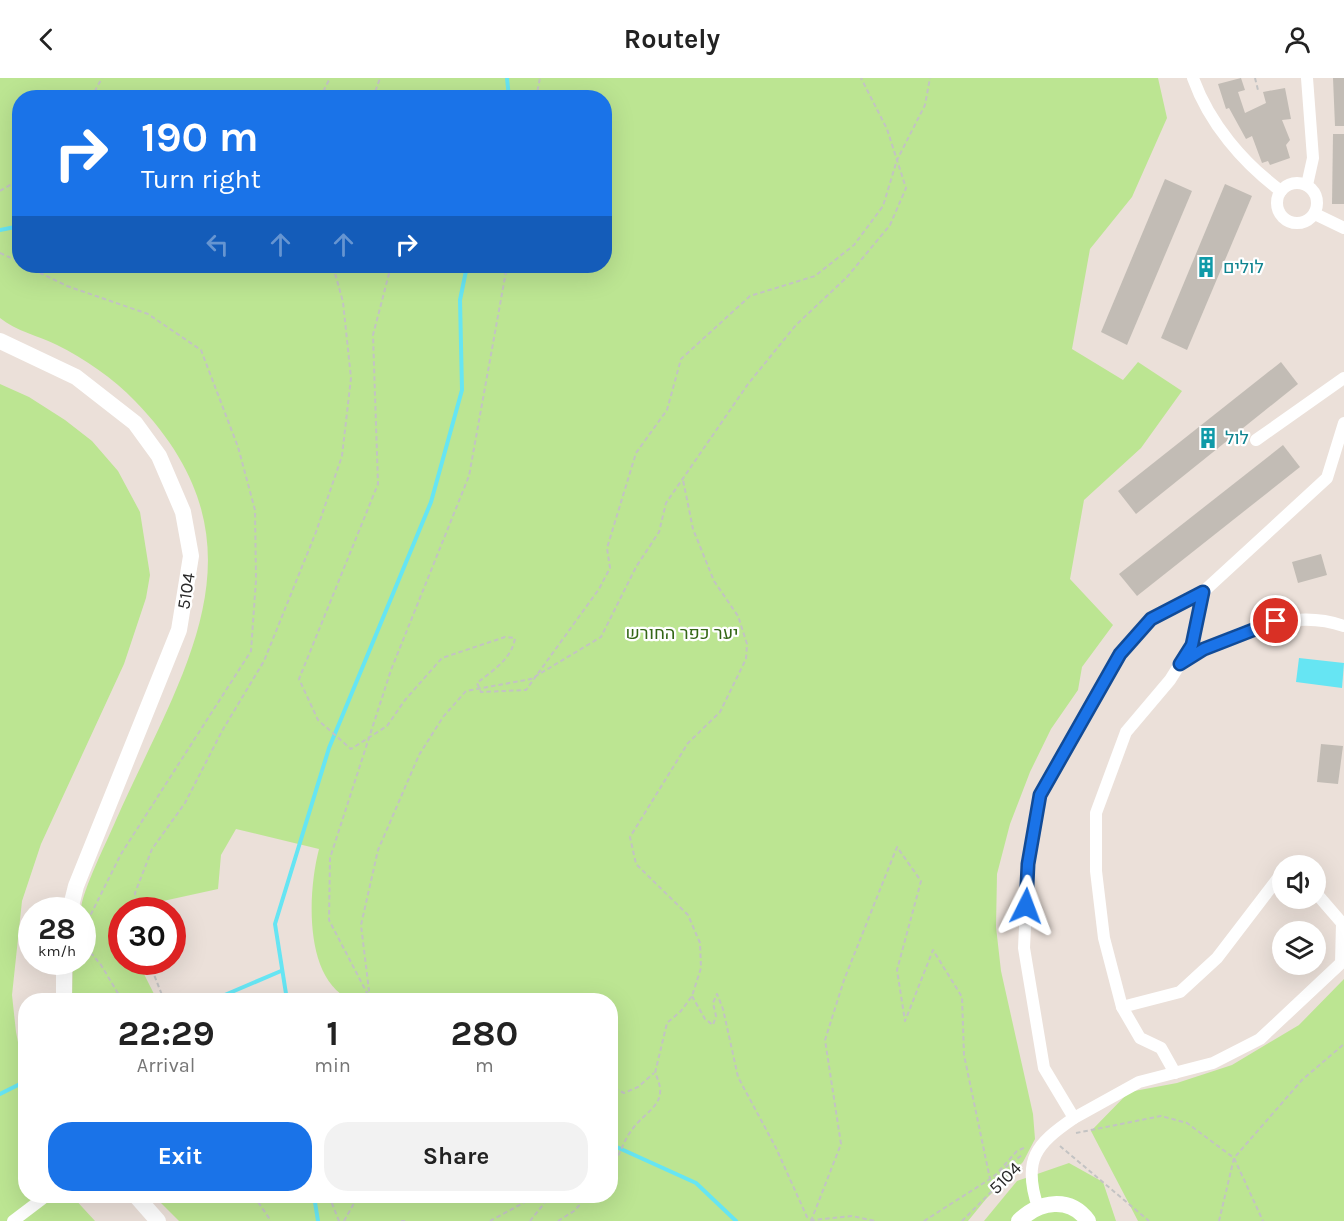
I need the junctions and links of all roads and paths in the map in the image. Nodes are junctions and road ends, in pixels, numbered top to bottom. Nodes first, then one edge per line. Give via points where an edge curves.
1 (861, 78) edge
2 (930, 78) edge
3 (1193, 78) edge
4 (1255, 78) edge
5 (1307, 78) edge
6 (1258, 90) dead end
7 (897, 160) junction
8 (1307, 185) junction
9 (1281, 191) junction
10 (1315, 214) junction
11 (1344, 228) edge
12 (335, 273) edge
13 (389, 273) edge
14 (506, 273) edge
15 (0, 341) edge
16 (1344, 378) edge
17 (1344, 423) edge
18 (1256, 440) dead end
19 (683, 480) junction
20 (1203, 592) junction
21 (1344, 626) edge
22 (1180, 664) junction
23 (537, 676) junction
24 (478, 688) junction
25 (369, 739) junction
26 (1272, 886) edge
27 (73, 897) edge
28 (135, 897) edge
29 (1326, 905) edge
30 (1343, 962) edge
31 (63, 975) edge
32 (155, 975) edge
33 (64, 993) edge
34 (161, 993) edge
35 (366, 993) edge
36 (369, 993) edge
37 (692, 996) junction
38 (1122, 1007) junction
39 (1344, 1044) edge
40 (655, 1072) junction
41 (1175, 1073) junction
42 (618, 1090) edge
43 (1074, 1118) junction
44 (1048, 1136) junction
45 (1234, 1158) junction
46 (618, 1159) edge
47 (1025, 1159) dead end
48 (990, 1179) junction
49 (37, 1203) edge
50 (142, 1203) edge
51 (259, 1203) edge
52 (331, 1203) edge
53 (354, 1203) edge
54 (524, 1203) edge
55 (542, 1203) edge
56 (581, 1203) edge
57 (1038, 1207) junction
58 (812, 1220) edge
59 (13, 1221) edge
60 (158, 1221) edge
61 (271, 1221) edge
62 (339, 1221) edge
63 (344, 1221) edge
64 (401, 1221) edge
65 (405, 1221) edge
66 (490, 1221) edge
67 (530, 1221) edge
68 (558, 1221) edge
69 (875, 1221) edge
70 (924, 1221) edge
71 (962, 1221) edge
72 (1019, 1221) edge
73 (1088, 1221) edge
74 (1149, 1221) edge
75 (1219, 1221) edge
76 (1263, 1221) edge

1 - 7 path via 887,129
2 - 7 path via 925,105
3 - 9 street via 1213,120 1237,151 1260,176
4 - 6 path
5 - 8 street via 1313,158
7 - 19 path via 906,188 890,225 847,277 782,342 748,384
7 - 23 path via 883,206 854,244 814,276 750,296 681,358 667,410 636,453 607,548 610,568
8 - 9 street via 1290,184
8 - 10 street via 1316,195
9 - 10 street via 1277,204 1286,220 1298,224
10 - 11 street
12 - 28 path via 343,302 351,378 342,456 264,661 185,803 152,849
13 - 25 path via 373,335 378,484 299,679 318,720 351,749
14 - 25 path via 469,476 391,670
15 - 27 street, 5104 via 76,377 135,423 159,456 183,512 191,556 179,630
16 - 18 street
17 - 20 street via 1327,478
19 - 23 path via 666,503 659,532 636,567 601,637
19 - 37 path via 693,529 714,581 738,616 747,644 746,659 720,712 688,742 630,837 636,864 688,915 700,943 701,968
20 - 22 street via 1192,645
20 - 43 street via 1151,619 1120,654 1040,795 1028,864 1024,948 1044,1068
21 - 22 street via 1332,622 1276,621 1204,649
22 - 38 street via 1126,732 1096,813 1095,871 1104,938
23 - 24 path
23 - 24 path via 526,690 481,692
24 - 25 path via 477,683 502,664 514,646 514,638 505,637 442,658 387,726
24 - 36 path via 466,691 443,717 419,755 378,850 361,925
25 - 35 path via 330,858 328,920
26 - 38 street via 1217,958 1180,992
29 - 30 street via 1342,923
30 - 41 street via 1260,1039 1213,1063
31 - 33 street
32 - 34 path
37 - 40 path via 667,1023
37 - 58 path via 713,1025 717,994 738,1077 807,1217
38 - 41 street via 1140,1038 1161,1048
39 - 45 path via 1302,1080
40 - 42 path via 638,1087 624,1093
40 - 46 path via 661,1084 657,1105 630,1131
41 - 43 street via 1139,1082
43 - 44 street
44 - 45 path via 1161,1116 1188,1123
44 - 48 path
44 - 48 path via 1017,1151
44 - 57 street via 1031,1164 1030,1184
44 - 74 path
45 - 75 path
45 - 76 path
47 - 71 path, 5104
48 - 58 path via 964,1055 962,997 933,950 905,1022 897,970 921,881 897,847 844,980 825,1040 841,1144
48 - 70 path
49 - 59 street
50 - 60 street
51 - 61 path
52 - 62 path
53 - 63 path
54 - 66 path
55 - 67 path
56 - 68 path
57 - 72 street
57 - 73 street via 1058,1203 1073,1207
58 - 69 path via 852,1216
64 - 65 path

